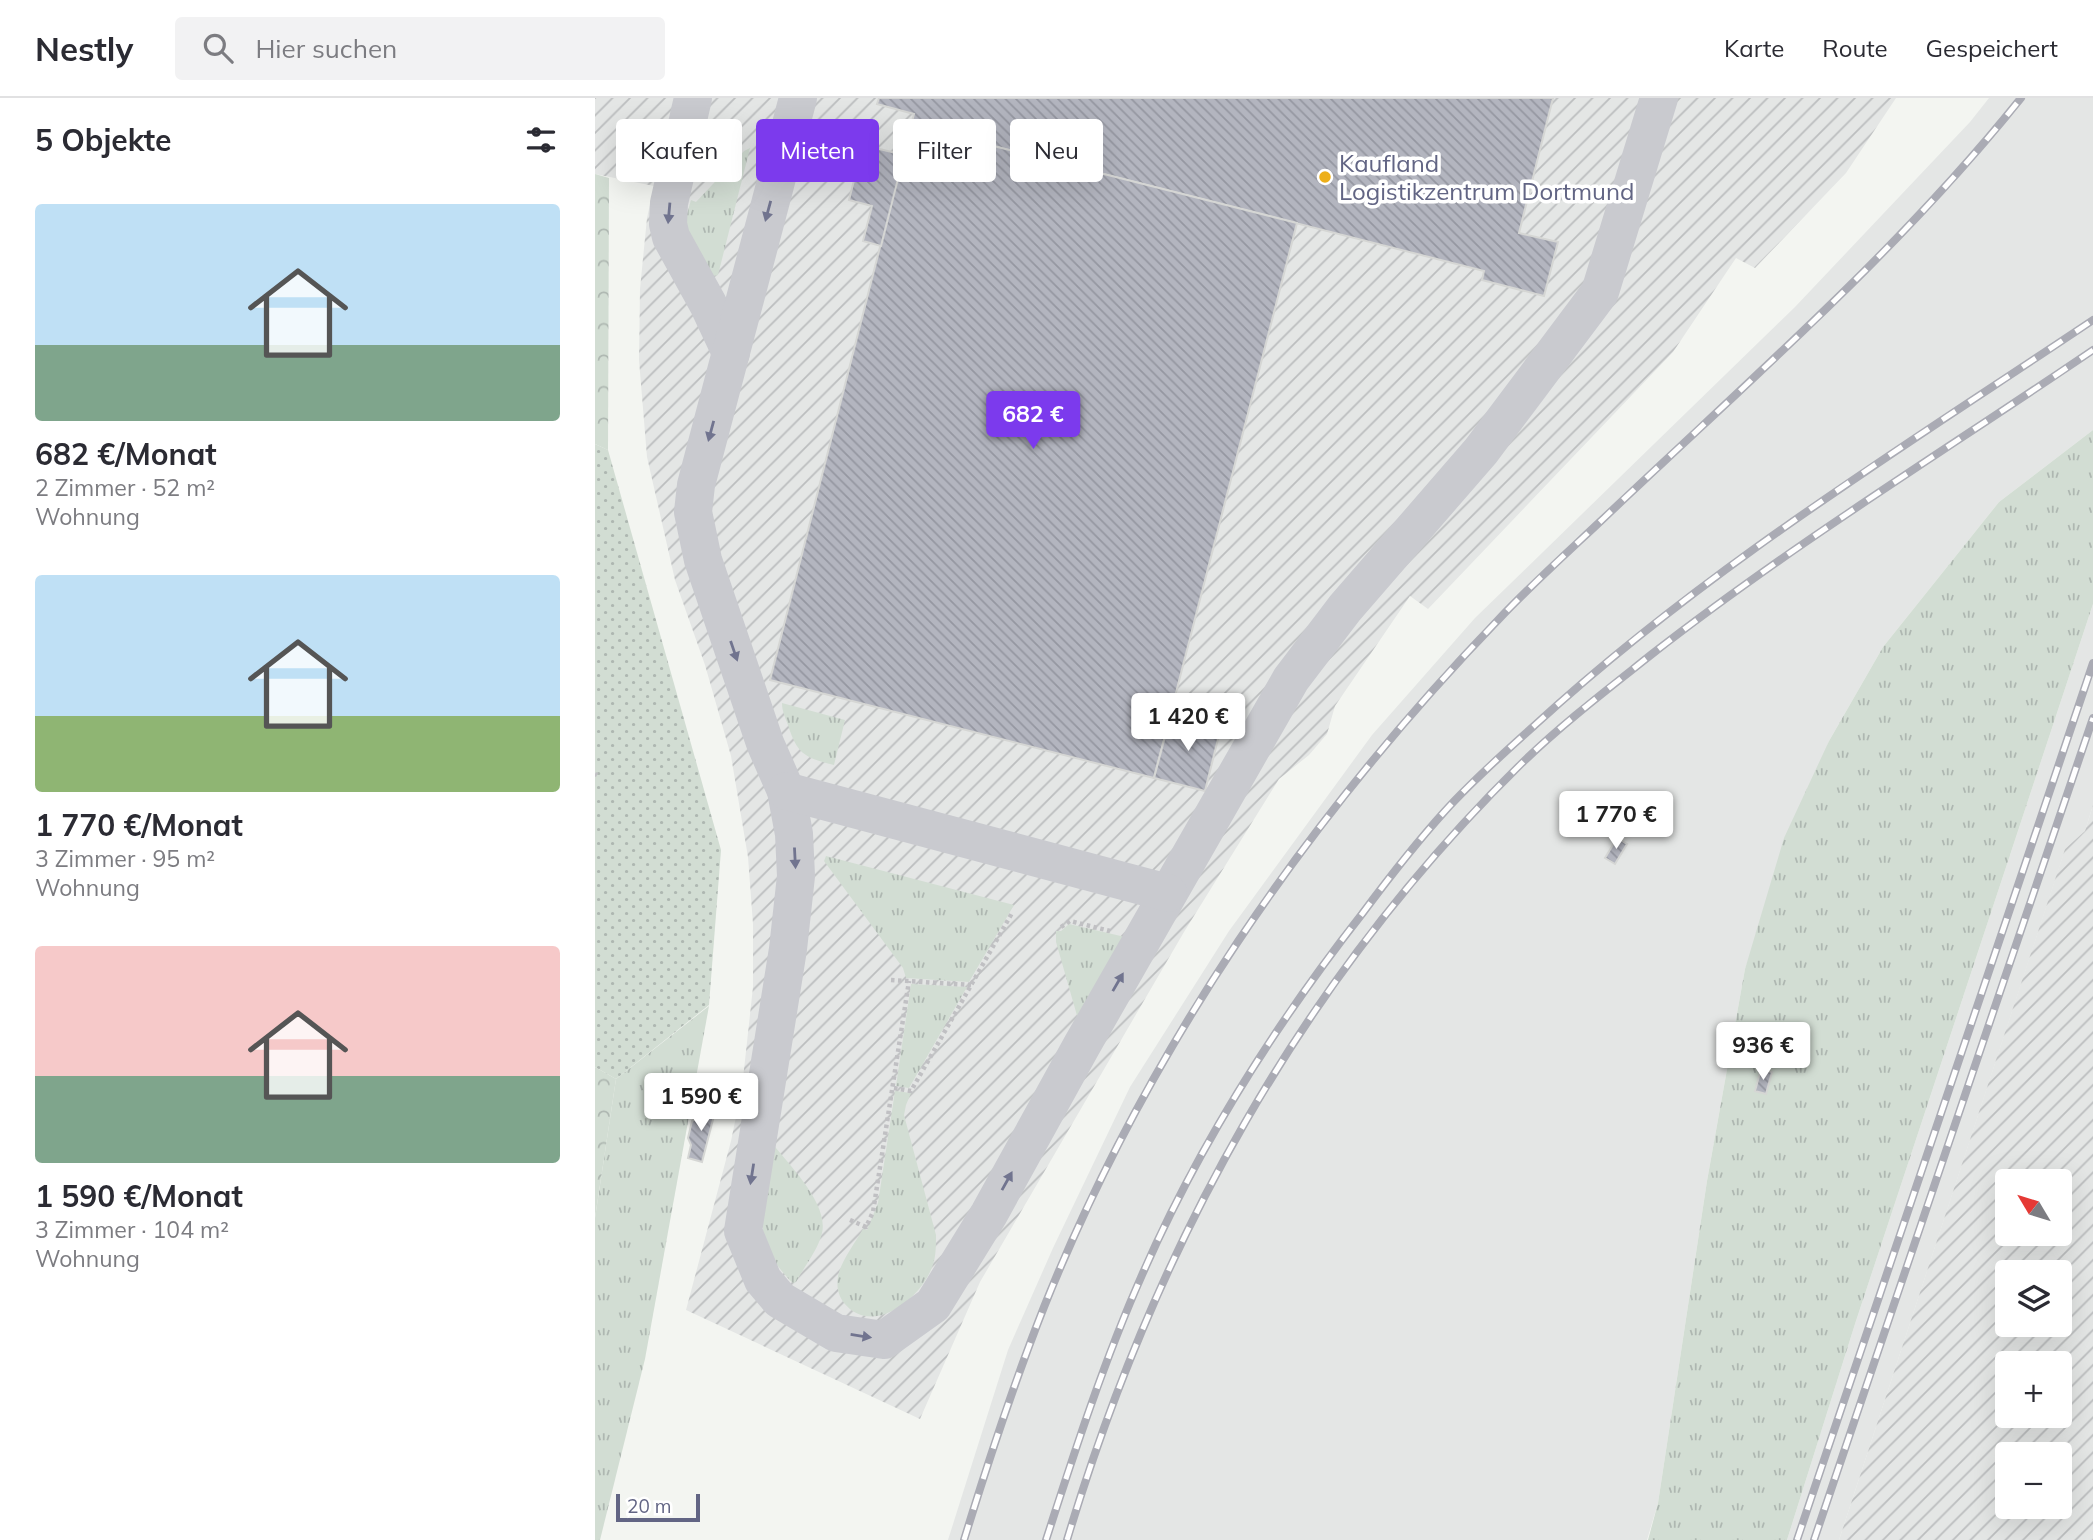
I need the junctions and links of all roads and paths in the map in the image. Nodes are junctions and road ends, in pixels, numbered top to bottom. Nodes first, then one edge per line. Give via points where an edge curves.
1 (693, 98) edge
2 (798, 98) edge
3 (1659, 98) edge
4 (731, 353) junction
5 (786, 791) junction
6 (1168, 893) junction
7 (1012, 913) dead end
8 (1061, 927) dead end
9 (1123, 934) dead end
10 (891, 980) dead end
11 (909, 981) junction
12 (971, 985) junction
13 (894, 1088) junction
14 (850, 1220) dead end

1 -> 4 lane via 667,224
2 -> 4 lane
3 - 6 lane via 1600,292 1482,451 1345,608 1291,679
4 -> 5 lane via 696,485 694,512 702,560
5 - 6 lane
5 -> 6 lane via 796,876 743,1231 763,1280 780,1300 837,1332 884,1340 933,1305 989,1214
7 - 12 path
8 - 9 path via 1070,921
10 - 11 path
11 - 12 path
11 - 13 path
12 - 13 path via 911,1091
13 - 14 path via 873,1212 866,1227

